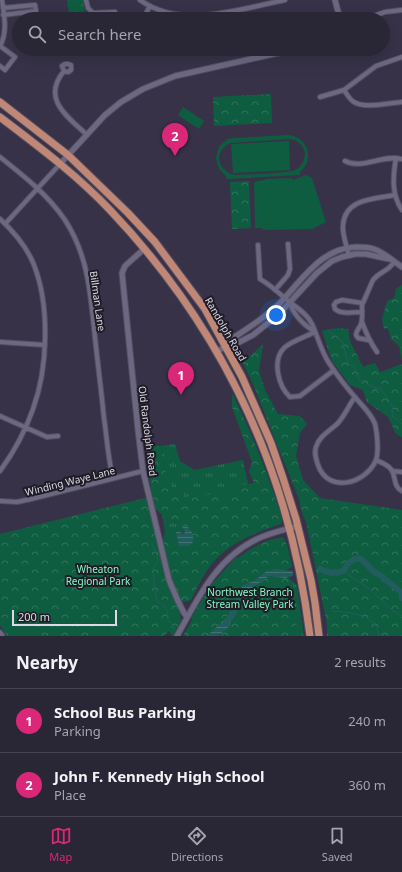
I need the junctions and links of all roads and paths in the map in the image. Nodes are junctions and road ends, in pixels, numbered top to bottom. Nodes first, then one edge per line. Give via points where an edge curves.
1 (2, 0) edge
2 (86, 0) edge
3 (140, 0) edge
4 (285, 0) edge
5 (335, 0) edge
6 (150, 6) junction
7 (3, 8) junction
8 (402, 10) edge
9 (28, 12) edge
10 (92, 12) edge
11 (147, 12) edge
12 (164, 12) edge
13 (224, 12) edge
14 (338, 12) edge
15 (385, 12) edge
16 (12, 14) edge
17 (3, 15) junction
18 (0, 46) edge
19 (12, 55) edge
20 (14, 56) edge
21 (265, 56) edge
22 (402, 57) edge
23 (0, 66) edge
24 (64, 71) dead end
25 (344, 90) junction
26 (320, 97) dead end
27 (0, 102) edge
28 (402, 102) edge
29 (0, 117) edge
30 (87, 135) junction
31 (68, 155) junction
32 (0, 157) edge
33 (396, 158) junction
34 (402, 159) edge
35 (345, 162) dead end
36 (60, 164) junction
37 (37, 188) junction
38 (395, 195) junction
39 (402, 210) edge
40 (0, 219) edge
41 (5, 224) junction
42 (124, 226) junction
43 (155, 242) junction
44 (288, 244) dead end
45 (258, 245) dead end
46 (348, 248) junction
47 (144, 249) junction
48 (349, 256) junction
49 (389, 259) junction
50 (394, 262) junction
51 (172, 266) junction
52 (402, 267) edge
53 (275, 290) junction
54 (284, 298) junction
55 (290, 303) junction
56 (362, 303) junction
57 (362, 312) junction
58 (362, 322) junction
59 (315, 332) junction
60 (368, 340) junction
61 (0, 342) edge
62 (44, 345) junction
63 (226, 346) junction
64 (217, 351) junction
65 (377, 352) dead end
66 (334, 370) junction
67 (355, 397) junction
68 (0, 416) edge
69 (26, 427) junction
70 (58, 436) dead end
71 (376, 460) junction
72 (392, 470) junction
73 (0, 471) edge
74 (144, 471) junction
75 (402, 472) edge
76 (113, 478) junction
77 (402, 491) edge
78 (0, 501) edge
79 (298, 526) junction
80 (290, 528) junction
81 (187, 617) junction
82 (0, 633) edge
83 (2, 636) edge
84 (177, 636) edge
85 (310, 636) edge
86 (319, 636) edge

1 - 7 street
2 - 10 street
3 - 6 street
4 - 13 street
5 - 14 street
6 - 11 street
6 - 12 street
7 - 9 street via 35,5 36,11
7 - 17 street
8 - 15 street
16 - 17 street
17 - 18 street via 5,32
18 - 19 street
20 - 23 street via 5,70
21 - 30 street via 175,76 143,89 105,114
22 - 25 street via 376,66
24 - 30 street via 57,79 56,102 62,112
25 - 26 street
25 - 28 street via 354,102 365,106
27 - 31 main road, Randolph Road
29 - 36 main road, Randolph Road
30 - 31 street
31 - 36 street
31 - 43 main road, Randolph Road
32 - 37 street, Billman Lane
33 - 34 street
33 - 35 street via 358,164
33 - 38 street via 393,178
36 - 37 street
36 - 42 main road, Randolph Road via 96,196
37 - 41 street
37 - 76 street, Billman Lane via 65,221 85,264
38 - 39 street
38 - 46 street via 360,202 348,210 343,225
40 - 41 street
41 - 62 street via 19,239 34,266 41,290
42 - 43 main road via 145,242
42 - 47 main road, Randolph Road
43 - 51 main road, Randolph Road
44 - 53 street via 290,269
45 - 53 street via 260,279
46 - 48 street
46 - 49 street via 373,249
46 - 54 street via 332,252 320,260
47 - 51 main road via 150,246 154,248
47 - 64 main road, Randolph Road via 182,298
47 - 74 street, Old Randolph Road via 125,266 122,277
48 - 49 street via 366,254
48 - 55 street via 332,261 323,267
49 - 50 street
50 - 52 street
50 - 56 street via 390,269 374,278
51 - 63 main road, Randolph Road via 205,309
53 - 54 street
54 - 55 street
54 - 63 street via 273,310 229,341
55 - 59 street via 292,310 306,327
55 - 59 street via 308,317
55 - 63 street via 253,335 232,346
56 - 57 street
56 - 57 street via 342,300 334,305 338,312
57 - 58 street
58 - 60 street
58 - 60 street via 356,334 358,338
59 - 66 street
59 - 66 street via 290,344 280,354 279,376 287,394 290,397 300,396
60 - 65 street
61 - 62 street
62 - 69 street via 40,382
63 - 64 street
63 - 79 main road, Randolph Road via 270,443
64 - 80 main road, Randolph Road via 230,373 267,455
66 - 67 street
67 - 71 street via 375,424
67 - 71 street via 339,422 316,446 318,466 328,480 346,483 362,477
68 - 69 street
69 - 70 street via 50,437
69 - 73 street
71 - 72 street
72 - 75 street
72 - 77 street via 395,484
74 - 76 street, Winding Waye Lane
74 - 81 street, Old Randolph Road via 169,580
76 - 78 street, Winding Waye Lane via 17,502
79 - 80 street
79 - 86 main road, Randolph Road via 315,603
80 - 81 street via 257,539 231,556 208,581
80 - 85 main road, Randolph Road via 304,590
81 - 84 street
82 - 83 street

